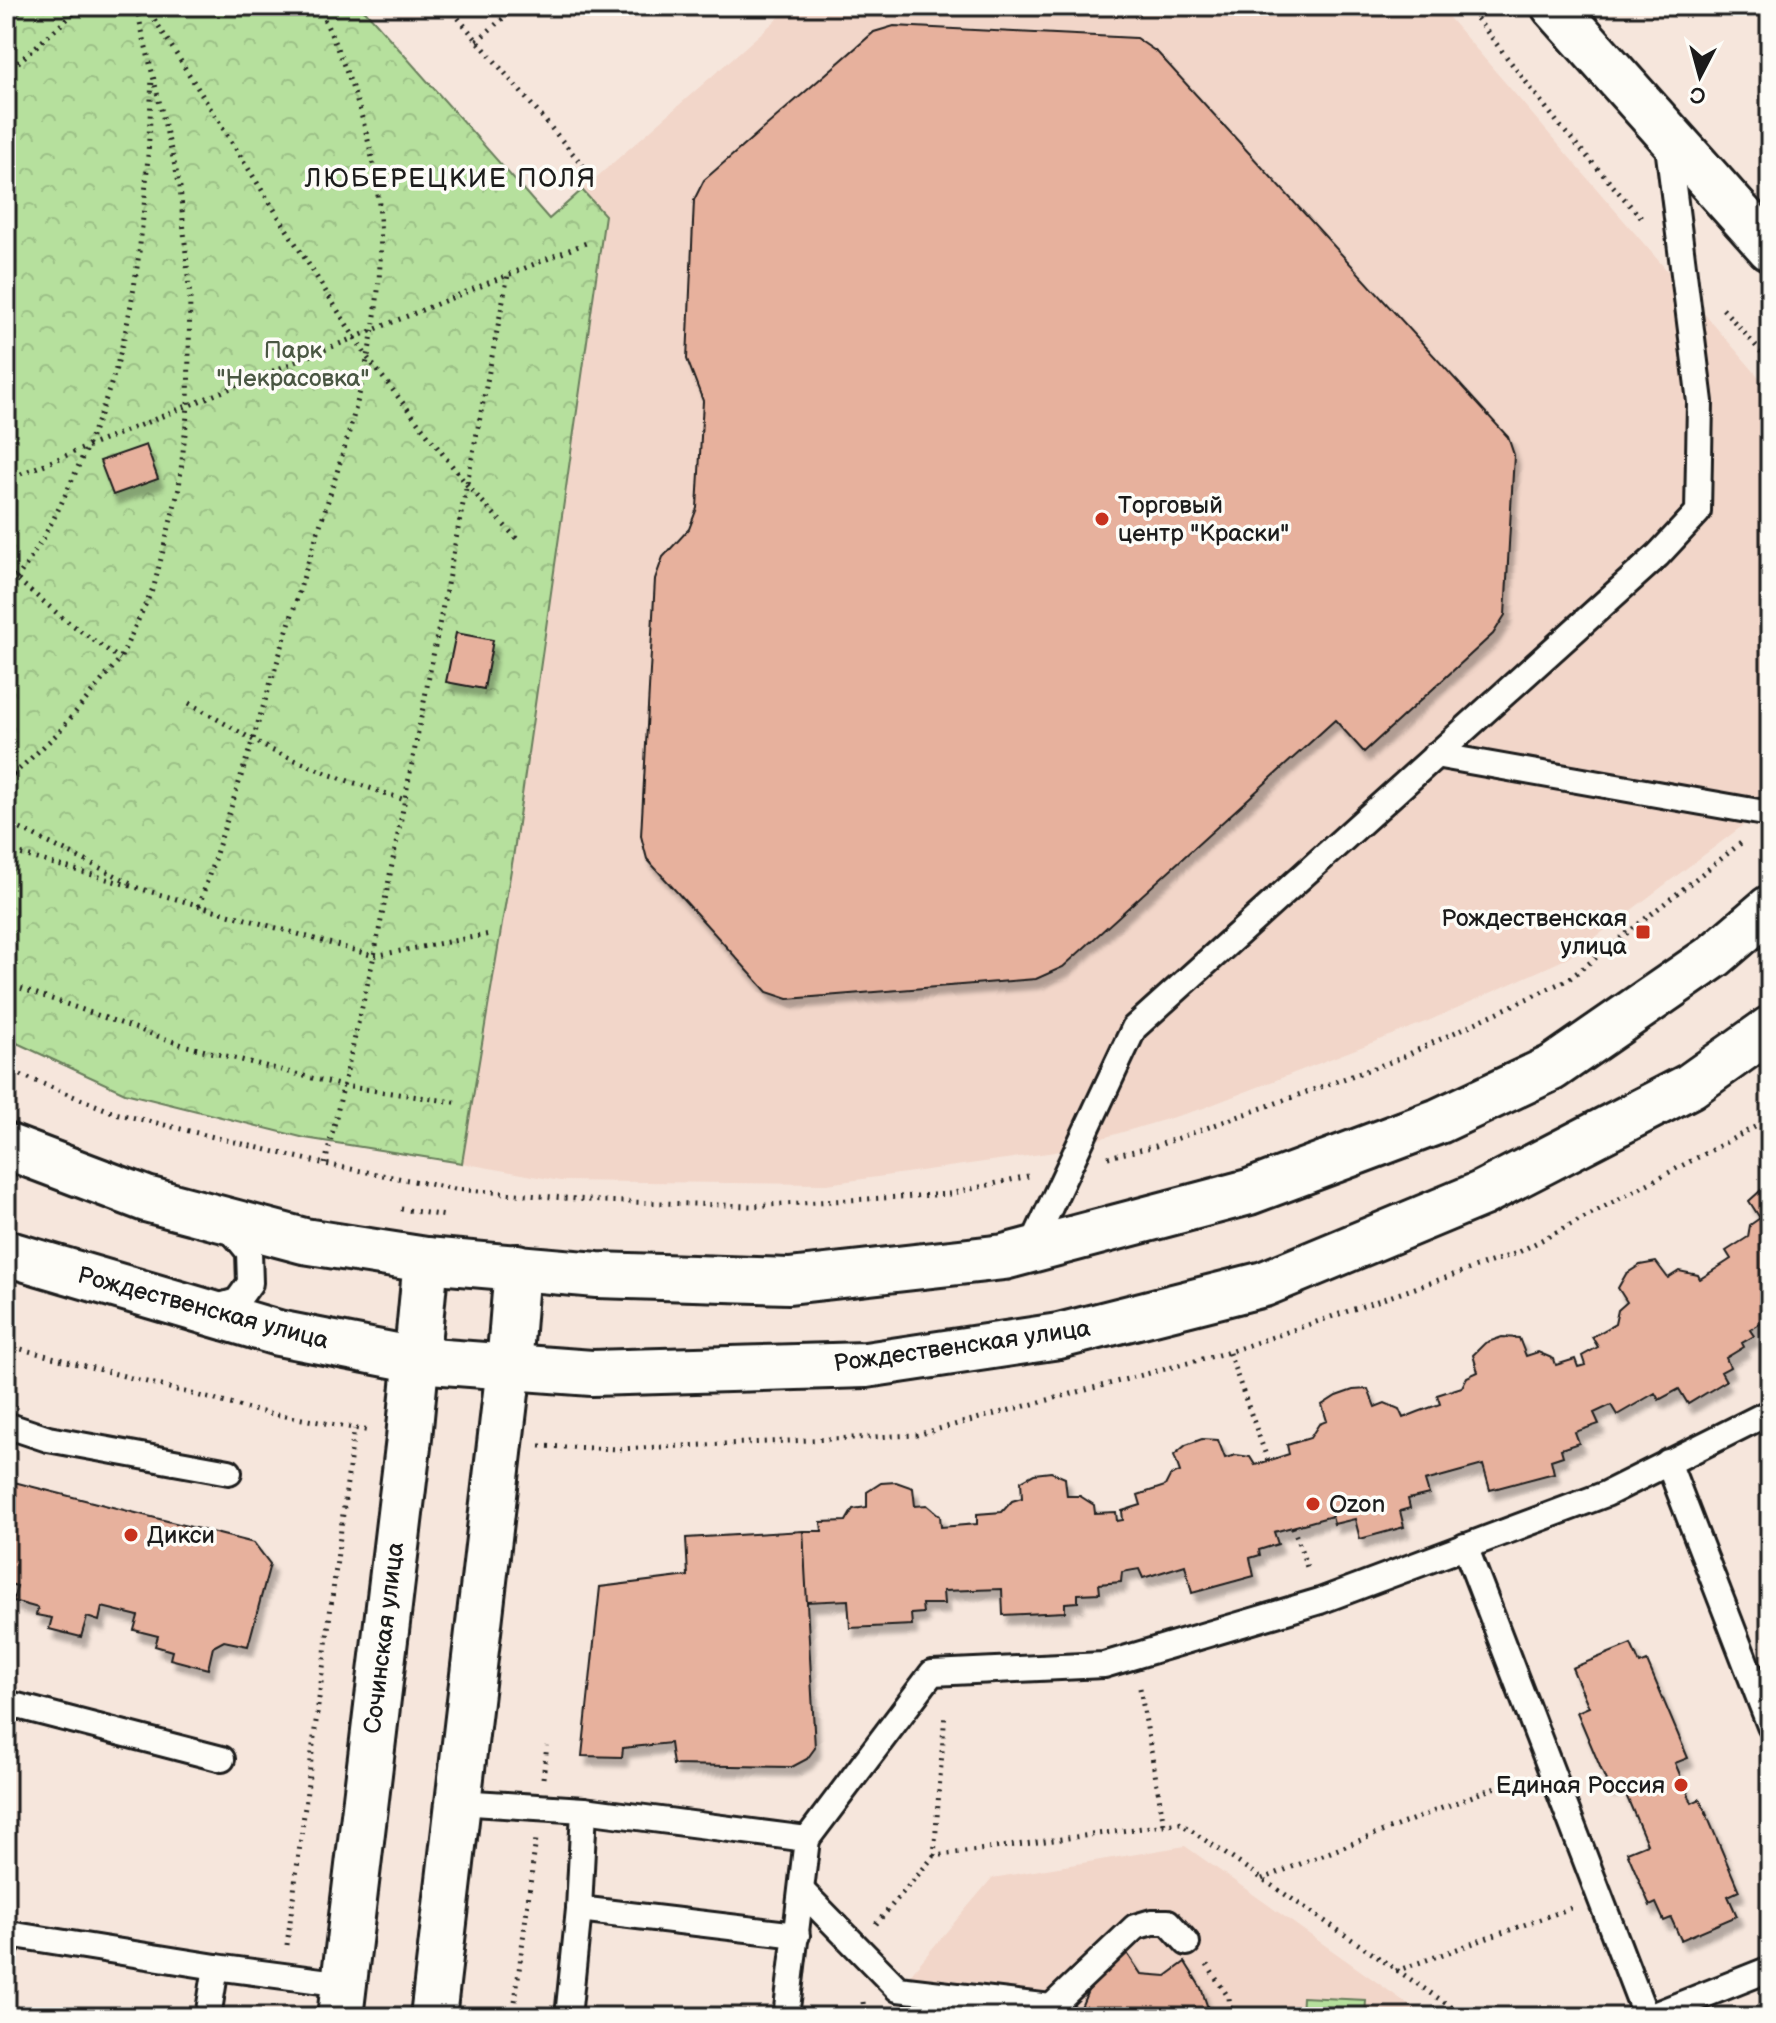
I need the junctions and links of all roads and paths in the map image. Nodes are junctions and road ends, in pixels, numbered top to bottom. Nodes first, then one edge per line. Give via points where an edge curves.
1 (25, 6) edge
2 (82, 6) edge
3 (136, 6) edge
4 (146, 6) edge
5 (318, 6) edge
6 (448, 6) edge
7 (517, 6) edge
8 (1467, 6) edge
9 (1554, 6) edge
10 (6, 23) edge
11 (477, 41) junction
12 (153, 69) junction
13 (6, 73) edge
14 (1666, 131) junction
15 (586, 169) dead end
16 (591, 241) dead end
17 (1770, 248) edge
18 (1683, 263) junction
19 (508, 275) junction
20 (374, 329) junction
21 (354, 338) junction
22 (367, 357) junction
23 (1770, 362) edge
24 (188, 406) junction
25 (88, 447) junction
26 (6, 480) edge
27 (467, 485) junction
28 (518, 540) dead end
29 (6, 570) edge
30 (16, 580) junction
31 (6, 591) edge
32 (120, 659) junction
33 (189, 703) dead end
34 (253, 740) junction
35 (1435, 755) junction
36 (6, 778) edge
37 (405, 800) junction
38 (1770, 814) edge
39 (6, 822) edge
40 (1748, 838) dead end
41 (6, 850) edge
42 (146, 890) junction
43 (199, 906) junction
44 (1770, 908) edge
45 (490, 934) dead end
46 (374, 956) junction
47 (6, 983) edge
48 (1768, 1034) edge
49 (6, 1069) edge
50 (343, 1086) junction
51 (461, 1103) dead end
52 (6, 1146) edge
53 (325, 1164) junction
54 (1069, 1166) junction
55 (222, 1219) junction
56 (1030, 1250) junction
57 (6, 1253) edge
58 (426, 1260) junction
59 (517, 1267) junction
60 (204, 1311) junction
61 (6, 1345) edge
62 (1229, 1352) dead end
63 (417, 1360) junction
64 (509, 1367) junction
65 (1770, 1412) edge
66 (6, 1425) edge
67 (354, 1429) junction
68 (377, 1433) dead end
69 (1268, 1461) dead end
70 (1668, 1462) junction
71 (229, 1472) dead end
72 (1293, 1527) dead end
73 (1465, 1546) junction
74 (1320, 1601) junction
75 (1134, 1656) junction
76 (948, 1672) junction
77 (6, 1703) edge
78 (1770, 1726) edge
79 (222, 1759) dead end
80 (1549, 1765) junction
81 (458, 1802) junction
82 (540, 1808) junction
83 (584, 1810) junction
84 (1164, 1825) dead end
85 (807, 1839) junction
86 (934, 1856) dead end
87 (1261, 1879) dead end
88 (802, 1891) junction
89 (1600, 1897) junction
90 (579, 1909) junction
91 (797, 1935) junction
92 (1187, 1943) joint
93 (6, 1947) edge
94 (216, 1967) junction
95 (1770, 1969) edge
96 (1395, 1971) dead end
97 (283, 1976) junction
98 (342, 2001) edge
99 (208, 2017) edge
100 (433, 2017) edge
101 (513, 2017) edge
102 (568, 2017) edge
103 (786, 2017) edge
104 (1231, 2017) edge
105 (1647, 2017) edge

1 - 10 path
2 - 13 path
3 - 12 path
4 - 21 path
5 - 20 path via 348,72 369,140 380,219
6 - 11 path
7 - 11 path
8 - 18 path via 1561,127
9 - 14 street
11 - 15 path
12 - 24 path via 180,187 190,298
12 - 25 path via 136,265 121,350
14 - 17 street
14 - 18 lane
16 - 19 path
18 - 23 path
18 - 35 lane via 1700,402 1698,512 1658,555
19 - 20 path
19 - 27 path
20 - 21 path
20 - 22 path
21 - 22 path
21 - 24 path
22 - 27 path
22 - 34 path via 339,466
24 - 25 path
24 - 32 path via 179,488 154,586
25 - 26 path
25 - 30 path via 54,519
27 - 28 path
27 - 37 path
29 - 30 path
30 - 31 path
30 - 32 path
32 - 36 path via 58,733
33 - 34 path
34 - 37 path
34 - 43 path
35 - 38 lane
35 - 54 lane via 1134,1028
37 - 46 path
39 - 42 path
40 - 54 path via 1569,979 1396,1060 1156,1146
41 - 42 path
42 - 43 path
43 - 46 path
44 - 56 street via 1714,956 1552,1068 1439,1121 1249,1192
45 - 46 path
46 - 50 path
47 - 50 path via 183,1045
48 - 64 street, Рождественская улица via 1690,1086 1481,1194 1264,1284 1059,1336 866,1365 592,1373
49 - 53 path via 115,1113
50 - 51 path
50 - 53 path
52 - 55 street via 146,1199
53 - 54 path via 455,1189 751,1206 949,1194
54 - 56 lane
55 - 58 street via 304,1241
55 - 60 lane via 249,1252 250,1283 237,1301
56 - 59 street via 789,1281
57 - 60 street, Рождественская улица
58 - 59 street
58 - 63 street, Сочинская улица
59 - 64 street
60 - 63 street, Рождественская улица via 278,1333
61 - 67 path via 257,1411
62 - 69 path
63 - 64 street, Рождественская улица
63 - 98 street, Сочинская улица
64 - 81 street
65 - 70 lane
66 - 71 lane via 48,1439
67 - 68 path
67 - 97 path
70 - 73 lane via 1606,1494
70 - 78 lane
72 - 74 path
73 - 74 lane
73 - 80 lane
74 - 75 lane
75 - 76 lane via 1104,1665
75 - 84 path
76 - 85 lane via 932,1673
76 - 86 path
77 - 79 lane
80 - 87 path
80 - 89 lane
81 - 82 lane
81 - 100 street
82 - 83 lane
82 - 101 path
83 - 85 lane
83 - 90 lane
85 - 88 lane
88 - 91 lane
88 - 92 lane via 898,1989 1051,2007 1135,1927 1168,1922
89 - 96 path
89 - 105 lane
90 - 91 lane
90 - 102 lane
91 - 103 lane
92 - 104 path via 1229,1998
93 - 94 lane via 15,1935
94 - 97 lane
94 - 99 lane
95 - 105 lane
97 - 98 lane

